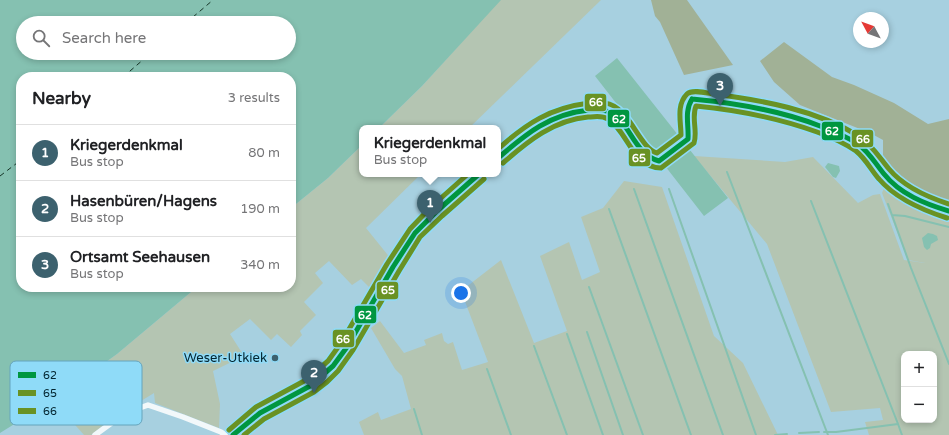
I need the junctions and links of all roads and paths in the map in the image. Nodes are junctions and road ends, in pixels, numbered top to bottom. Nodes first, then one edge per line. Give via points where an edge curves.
1 (501, 155) edge
2 (476, 177) edge
3 (949, 211) edge
4 (142, 407) edge
5 (109, 425) edge
6 (95, 435) edge
7 (225, 435) edge
8 (233, 435) edge

1 - 3 street via 552,118 586,110 605,109 624,124 646,157 659,161 688,139 687,111 692,99 733,103 785,114 842,135 859,144 884,174 914,198
2 - 8 street via 417,231 333,366 310,386 260,413
4 - 7 street via 148,405
5 - 6 street

